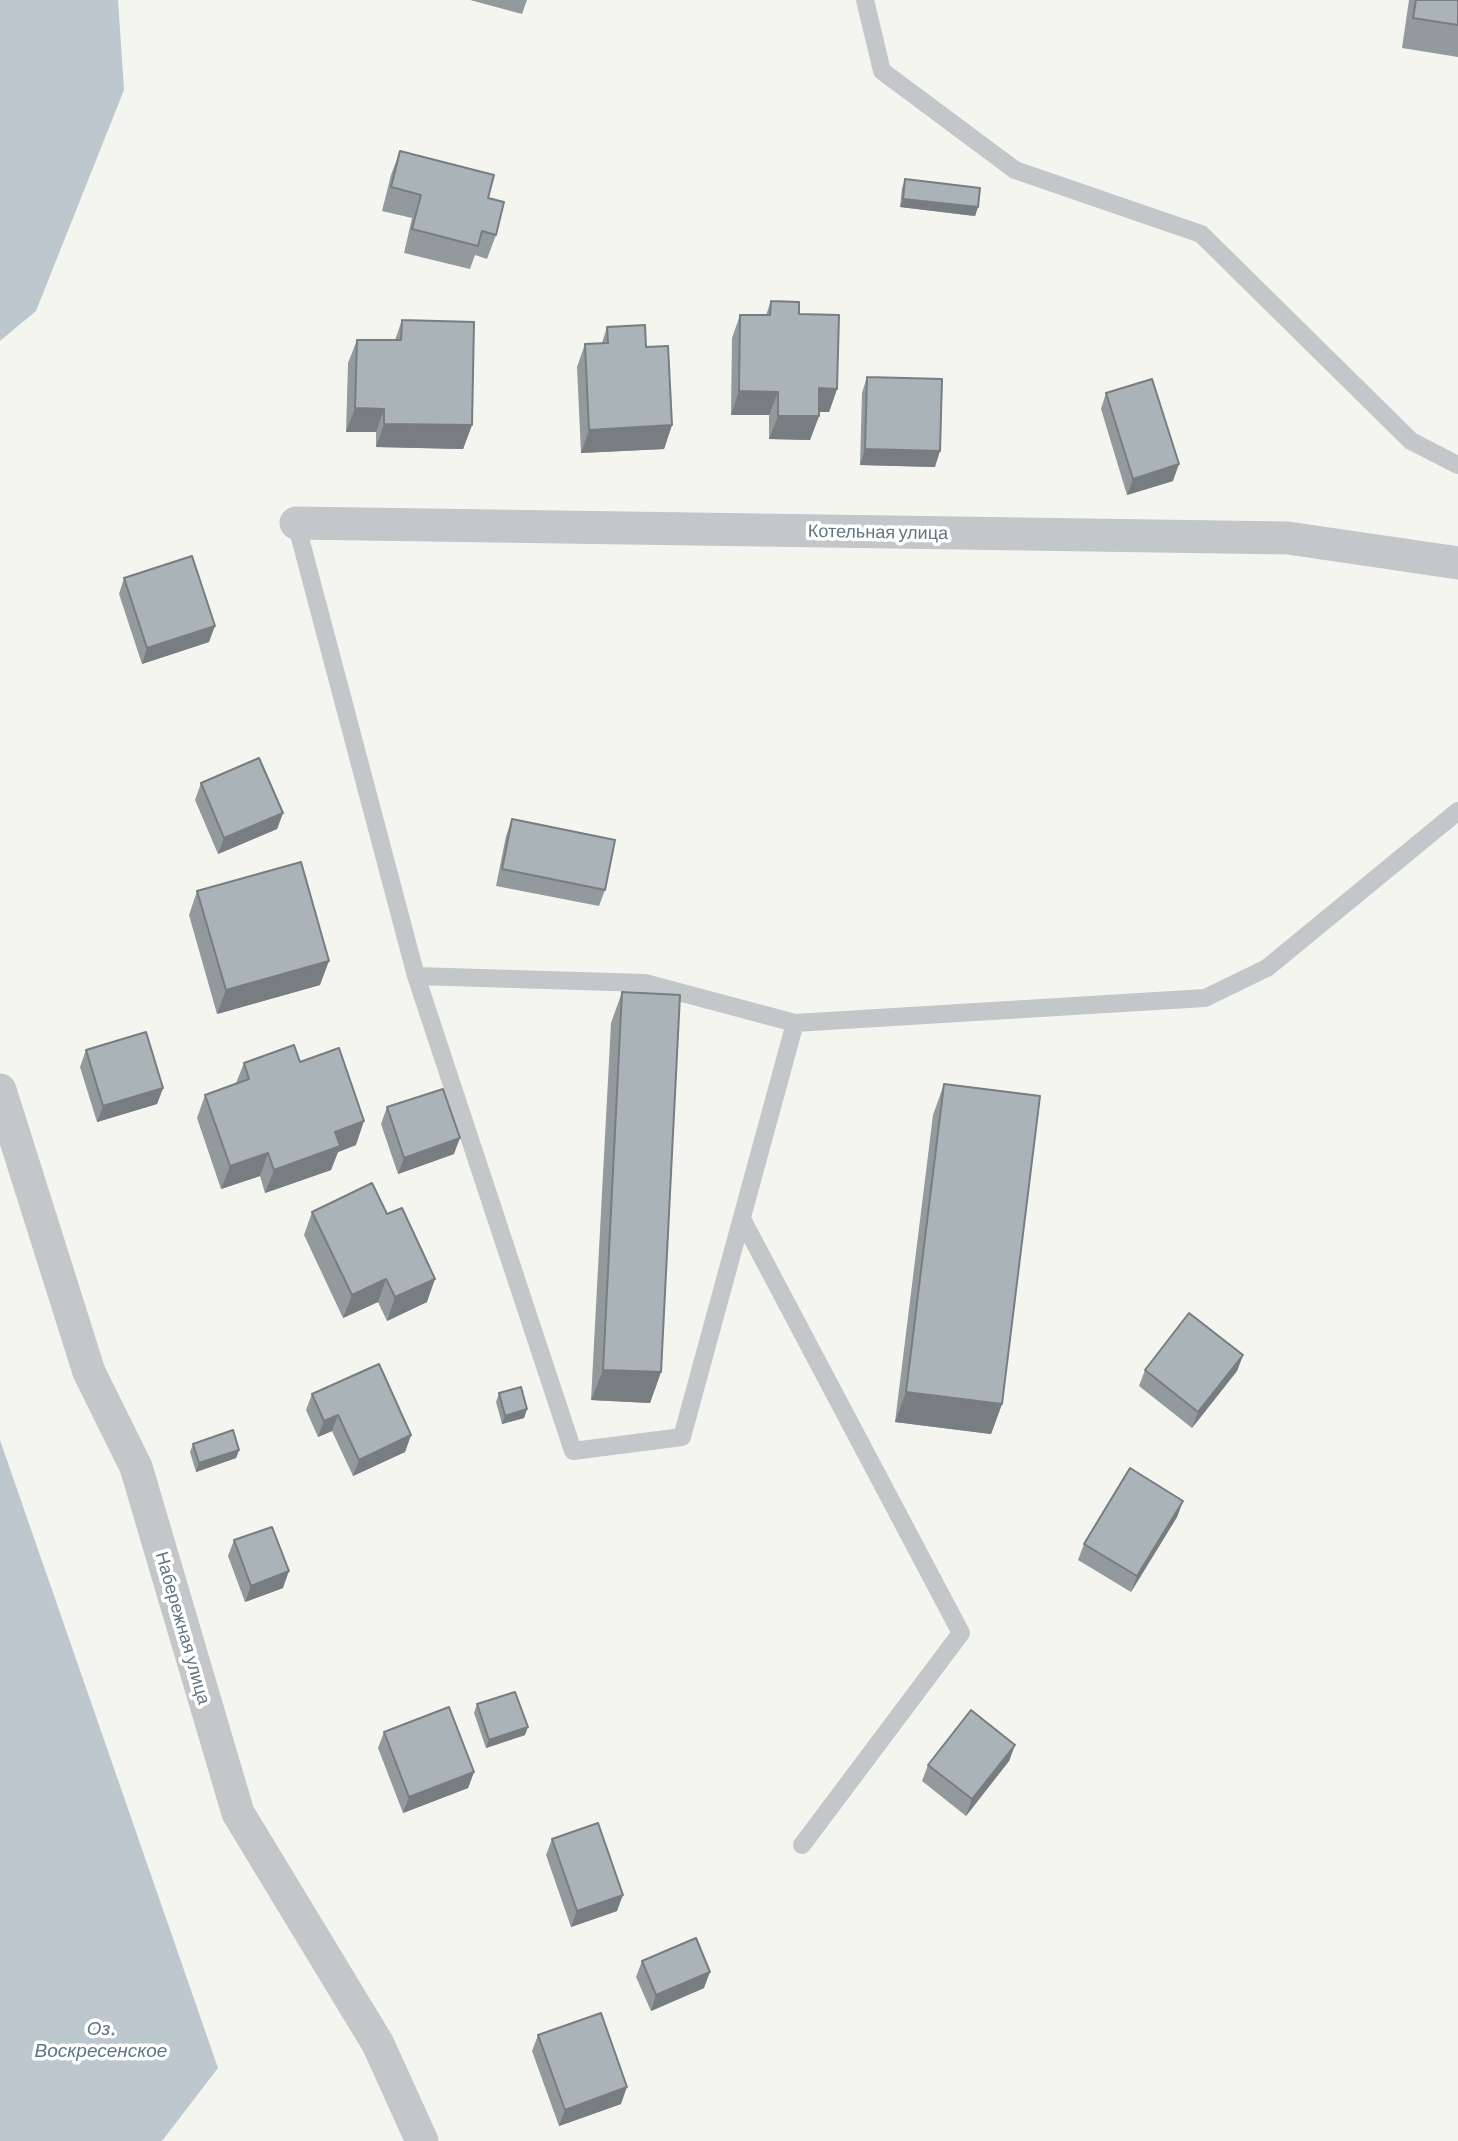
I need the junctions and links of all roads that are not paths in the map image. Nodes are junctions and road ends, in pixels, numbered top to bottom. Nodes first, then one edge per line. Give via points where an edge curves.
1 (865, 0) edge
2 (1458, 465) edge
3 (296, 523) joint
4 (1458, 563) edge
5 (1458, 811) edge
6 (416, 976) junction
7 (795, 1023) junction
8 (0, 1090) edge
9 (742, 1219) junction
10 (802, 1845) dead end
11 (422, 2141) edge

1 - 2 lane via 882,71 1015,170 1201,234 1411,441
3 - 4 street, Котельная улица via 1288,538
3 - 6 lane
5 - 7 lane via 1267,968 1205,998
6 - 7 lane via 645,983
6 - 9 lane via 573,1451 682,1437
7 - 9 lane
8 - 11 street, Набережная улица via 89,1372 136,1467 238,1813 378,2045
9 - 10 lane via 961,1633

